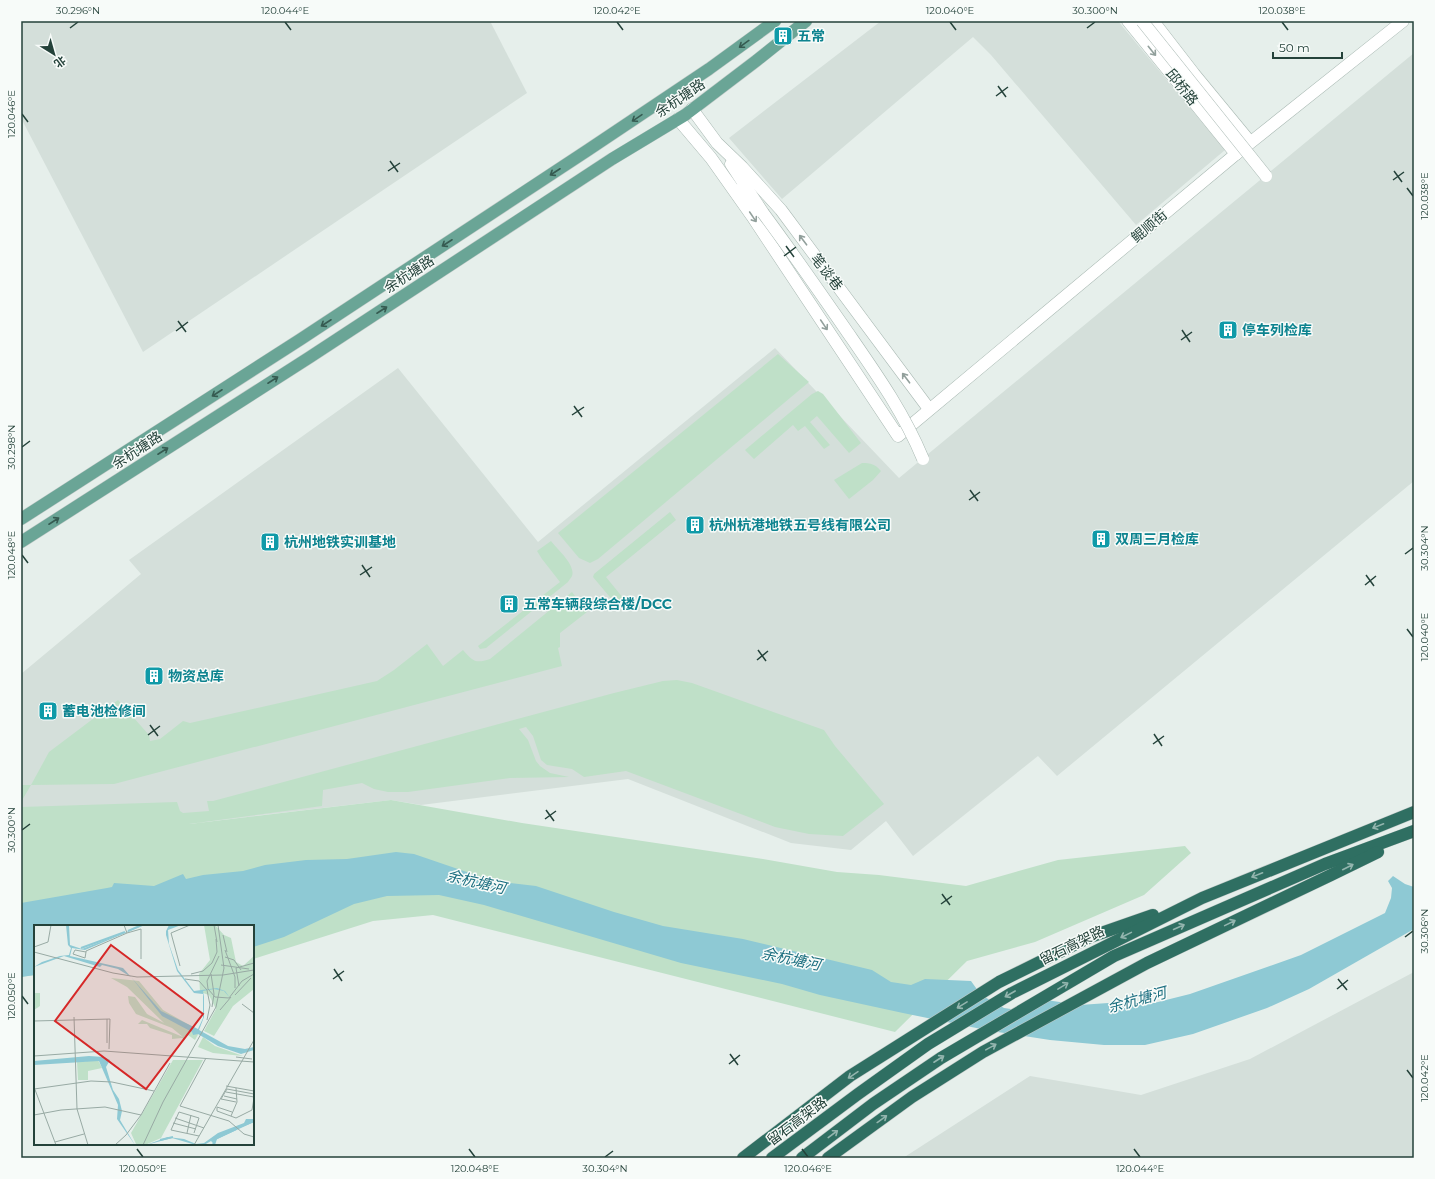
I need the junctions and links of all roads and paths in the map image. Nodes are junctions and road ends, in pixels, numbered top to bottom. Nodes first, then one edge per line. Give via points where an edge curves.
1 (775, 21) edge
2 (806, 21) edge
3 (1128, 21) edge
4 (1142, 21) edge
5 (1153, 21) edge
6 (1403, 21) edge
7 (692, 109) junction
8 (678, 119) junction
9 (1250, 142) junction
10 (717, 143) junction
11 (1236, 154) junction
12 (711, 158) junction
13 (1266, 176) dead end
14 (763, 213) junction
15 (929, 409) junction
16 (898, 436) joint
17 (923, 459) dead end
18 (21, 519) edge
19 (21, 542) edge
20 (1414, 812) edge
21 (1414, 832) edge
22 (1202, 898) junction
23 (743, 1158) edge
24 (772, 1158) edge
25 (802, 1158) edge
26 (828, 1158) edge

1 -> 18 main road, 余杭塘路 via 710,69 568,164
2 - 7 main road, 余杭塘路
3 -> 11 street, 邱桥路
4 - 13 street, bridge
5 - 9 street, 邱桥路
6 - 9 street, 鲲顺街
7 - 8 main road, 余杭塘路
7 - 10 street, 笔谈巷
8 - 12 street, 笔谈巷
19 -> 8 main road, 余杭塘路 via 612,159
9 - 11 street, 鲲顺街
10 - 14 street, 笔谈巷
15 -> 10 street, 笔谈巷 via 781,210
11 - 15 street, 鲲顺街
12 - 14 street, 笔谈巷
12 -> 16 street, 笔谈巷 via 757,222
14 - 17 street, 笔谈巷, bridge via 895,402
15 - 16 street, 鲲顺街
20 -> 22 highway, 留石高架路
25 -> 21 highway, 留石高架路 via 873,1104 941,1058 1114,956 1325,864
26 -> 21 highway via 912,1097 976,1056 1061,1008
22 -> 23 highway via 1090,937 999,982 850,1076
22 -> 24 highway, 留石高架路 via 1012,993 928,1044

